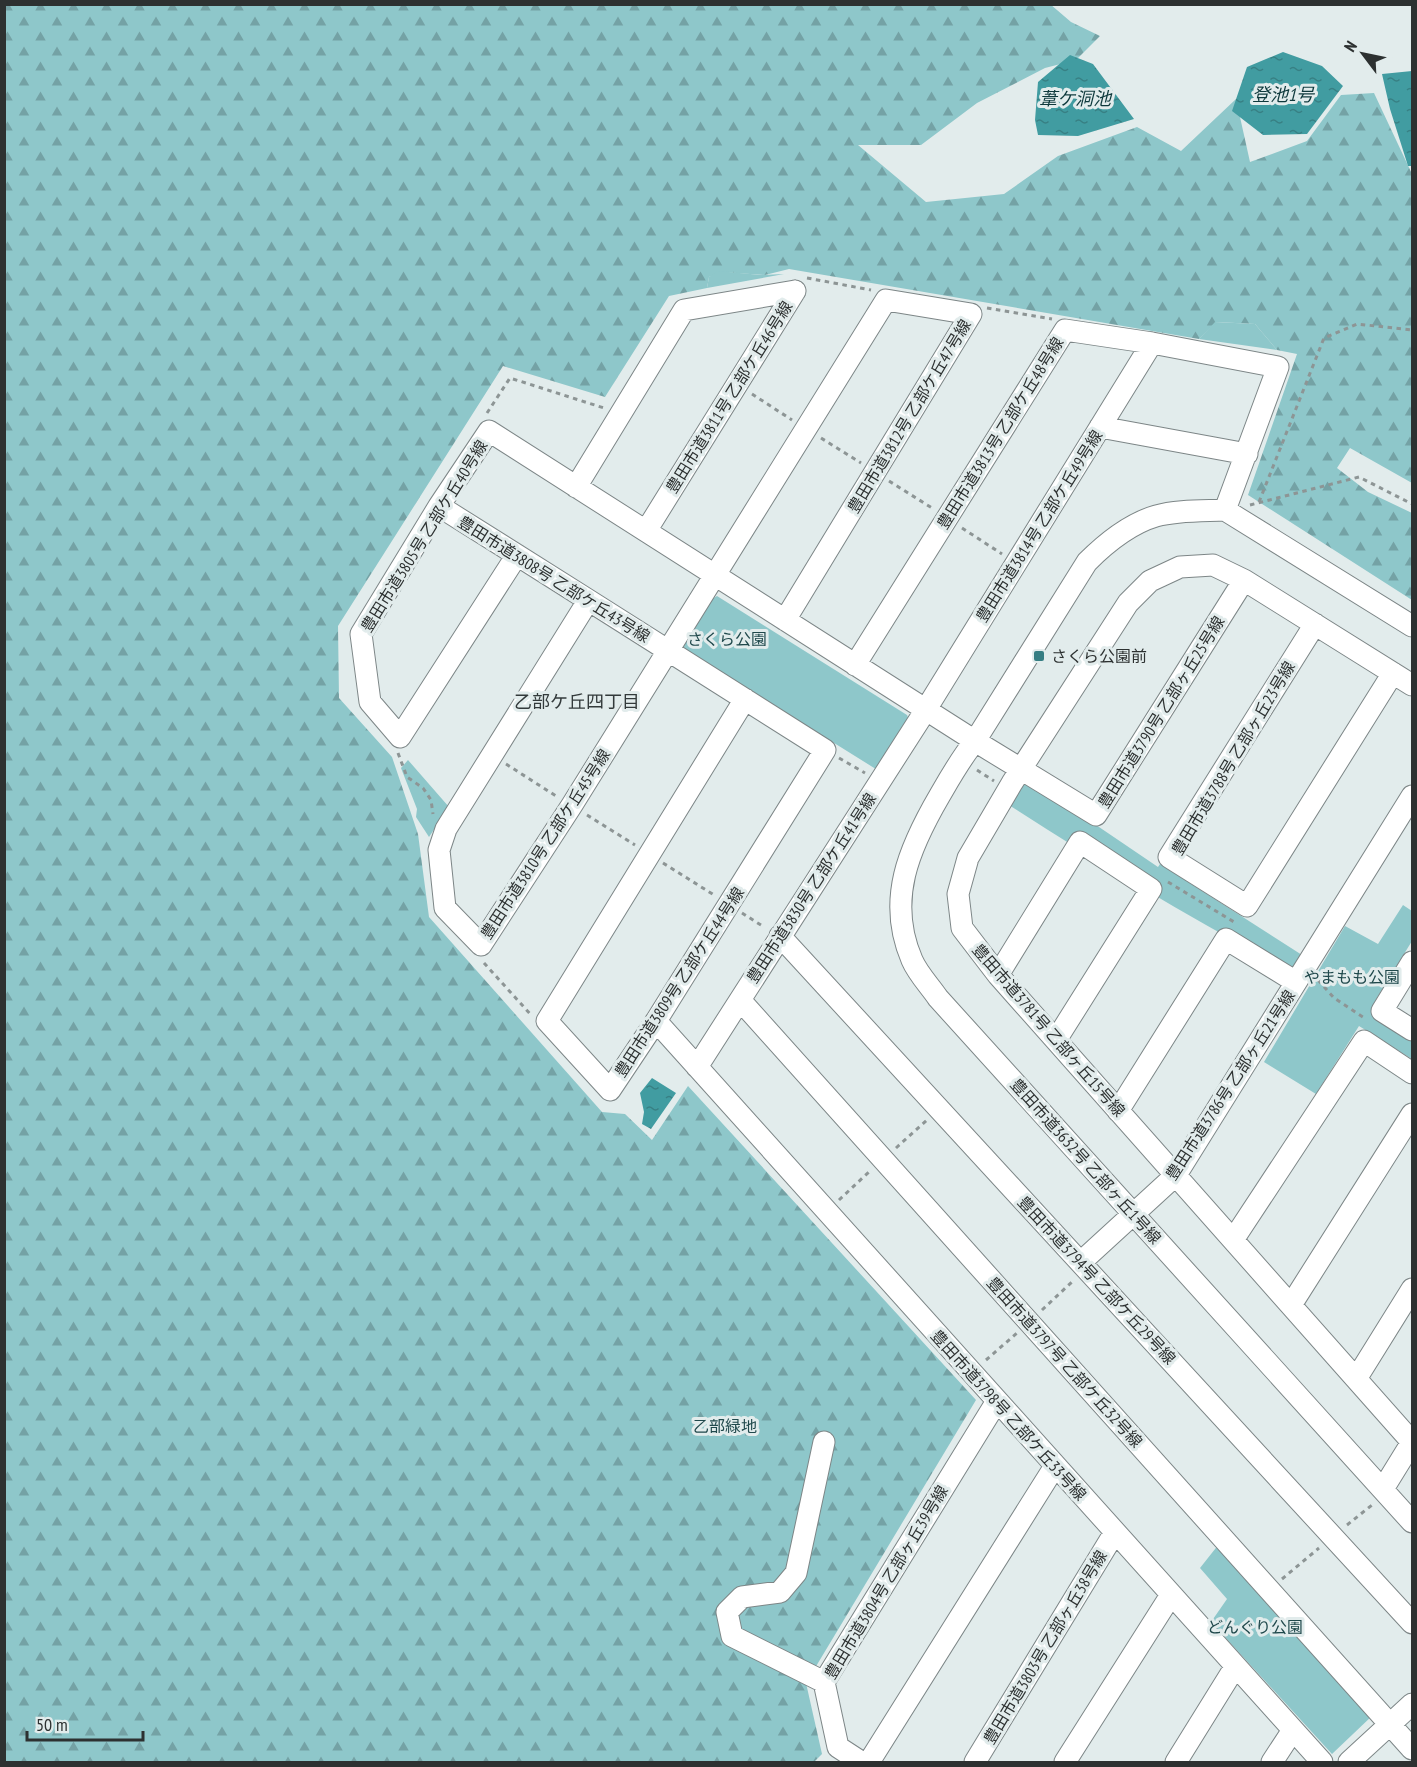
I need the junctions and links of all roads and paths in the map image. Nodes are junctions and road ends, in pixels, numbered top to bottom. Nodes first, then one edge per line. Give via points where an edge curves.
1 (799, 276) dead end
2 (872, 290) dead end
3 (980, 307) dead end
4 (1062, 321) dead end
5 (1413, 330) edge
6 (1152, 343) junction
7 (736, 384) junction
8 (609, 409) dead end
9 (485, 415) dead end
10 (1100, 427) junction
11 (806, 428) junction
12 (1247, 454) junction
13 (875, 472) junction
14 (576, 487) junction
15 (1259, 502) junction
16 (1413, 504) edge
17 (439, 506) junction
18 (1234, 508) junction
19 (947, 518) junction
20 (646, 531) junction
21 (517, 555) junction
22 (1016, 563) junction
23 (715, 575) junction
24 (1244, 580) junction
25 (588, 601) junction
26 (785, 620) junction
27 (1315, 624) junction
28 (1413, 626) edge
29 (668, 651) junction
30 (855, 665) junction
31 (1393, 673) junction
32 (1413, 685) edge
33 (745, 699) junction
34 (926, 709) junction
35 (825, 750) junction
36 (397, 752) dead end
37 (969, 754) junction
38 (492, 755) junction
39 (1021, 769) junction
40 (879, 782) junction
41 (1008, 790) junction
42 (1413, 796) edge
43 (572, 805) junction
44 (434, 817) dead end
45 (650, 855) junction
46 (729, 905) junction
47 (774, 933) junction
48 (480, 959) dead end
49 (1413, 962) edge
50 (1301, 974) junction
51 (998, 975) junction
52 (740, 1000) junction
53 (1366, 1019) dead end
54 (656, 1021) junction
55 (538, 1024) dead end
56 (1413, 1030) edge
57 (1056, 1040) junction
58 (697, 1067) junction
59 (1413, 1073) edge
60 (940, 1109) junction
61 (1118, 1111) junction
62 (1413, 1114) edge
63 (883, 1159) junction
64 (1176, 1175) junction
65 (827, 1212) junction
66 (1134, 1214) junction
67 (1233, 1240) junction
68 (1084, 1266) junction
69 (1413, 1289) edge
70 (1291, 1305) junction
71 (1029, 1322) junction
72 (971, 1373) junction
73 (1356, 1378) junction
74 (997, 1401) junction
75 (824, 1442) dead end
76 (1412, 1442) edge
77 (1055, 1466) junction
78 (1380, 1495) junction
79 (1413, 1522) edge
80 (1114, 1532) junction
81 (1332, 1536) junction
82 (1270, 1590) junction
83 (1171, 1595) junction
84 (1413, 1623) edge
85 (1235, 1667) junction
86 (824, 1682) junction
87 (1413, 1704) edge
88 (1391, 1724) junction
89 (1293, 1730) junction
90 (1413, 1749) edge
91 (861, 1762) edge
92 (869, 1762) edge
93 (975, 1762) edge
94 (1065, 1762) edge
95 (1176, 1762) edge
96 (1272, 1762) edge
97 (1322, 1762) edge
98 (1349, 1762) edge

1 - 2 path
3 - 4 path
5 - 15 path via 1357,324 1324,338
6 - 10 street, 豊田市道3814号 乙部ケ丘49号線
6 - 12 street, 豊田市道3813号 乙部ケ丘48号線 via 1278,367
6 - 19 street, 豊田市道3813号 乙部ケ丘48号線 via 1065,330
7 - 11 path
7 - 14 street, 豊田市道3811号 乙部ケ丘46号線 via 795,291 684,309
7 - 20 street, 豊田市道3811号 乙部ケ丘46号線
8 - 9 path via 510,378
10 - 12 street
10 - 22 street, 豊田市道3814号 乙部ケ丘49号線
11 - 13 path
11 - 13 street, 豊田市道3812号 乙部ケ丘47号線 via 886,300 971,314
11 - 23 street, 豊田市道3812号 乙部ケ丘47号線
12 - 18 street, 豊田市道3813号 乙部ケ丘48号線
13 - 19 path
13 - 26 street, 豊田市道3812号 乙部ケ丘47号線
14 - 17 street, 豊田市道3805号 乙部ケ丘40号線 via 489,431
14 - 20 street, 豊田市道3805号 乙部ケ丘40号線
15 - 16 path via 1359,477
15 - 18 path
17 - 21 street, 豊田市道3808号 乙部ケ丘43号線
17 - 21 street, 豊田市道3805号 乙部ケ丘40号線 via 361,634 370,702 400,737
18 - 28 street
18 - 37 street, 豊田市道3632号 乙部ヶ丘1号線 via 1156,516 1102,547 1087,562
19 - 22 path
19 - 30 street, 豊田市道3813号 乙部ケ丘48号線
20 - 23 street, 豊田市道3805号 乙部ケ丘40号線
21 - 25 street, 豊田市道3808号 乙部ケ丘43号線
22 - 34 street, 豊田市道3814号 乙部ケ丘49号線
23 - 26 street, 豊田市道3805号 乙部ケ丘40号線
23 - 29 street, 豊田市道3810号 乙部ケ丘45号線
24 - 27 street, 豊田市道3781号 乙部ヶ丘15号線
24 - 39 street, 豊田市道3781号 乙部ヶ丘15号線 via 1213,565 1180,567 1150,581 1128,603
24 - 39 street, 豊田市道3790号 乙部ヶ丘25号線 via 1096,815
25 - 29 street, 豊田市道3808号 乙部ケ丘43号線
25 - 38 street, 豊田市道3810号 乙部ケ丘45号線
26 - 30 street, 豊田市道3805号 乙部ケ丘40号線
27 - 31 street, 豊田市道3781号 乙部ヶ丘15号線
27 - 31 street, 豊田市道3788号 乙部ヶ丘23号線 via 1169,857 1247,906
29 - 33 street, 豊田市道3808号 乙部ケ丘43号線
29 - 43 street, 豊田市道3810号 乙部ケ丘45号線
30 - 34 street, 豊田市道3805号 乙部ケ丘40号線
31 - 32 street, 豊田市道3781号 乙部ヶ丘15号線
33 - 35 street, 豊田市道3808号 乙部ケ丘43号線
33 - 45 street, 豊田市道3809号 乙部ケ丘44号線
34 - 37 street, 豊田市道3805号 乙部ケ丘40号線
34 - 40 street, 豊田市道3830号 乙部ケ丘41号線
35 - 40 path
35 - 46 street, 豊田市道3809号 乙部ケ丘44号線
36 - 44 path via 407,777 423,788 431,800
37 - 39 street, 豊田市道3790号 乙部ヶ丘25号線
37 - 41 path
37 - 66 street, 豊田市道3632号 乙部ヶ丘1号線 via 920,829 902,880 901,925 913,962 938,998
38 - 43 path
38 - 43 street, 豊田市道3810号 乙部ケ丘45号線 via 446,829 439,850 445,908 481,945
39 - 41 street, 豊田市道3781号 乙部ヶ丘15号線
40 - 47 street, 豊田市道3830号 乙部ケ丘41号線
41 - 51 street, 豊田市道3781号 乙部ヶ丘15号線 via 968,858 958,894 962,928
42 - 50 street, 豊田市道3786号 乙部ヶ丘21号線
43 - 45 path
45 - 46 path
45 - 54 street, 豊田市道3809号 乙部ケ丘44号線 via 547,1021 610,1090
46 - 47 path
46 - 54 street, 豊田市道3809号 乙部ケ丘44号線
47 - 52 street, 豊田市道3830号 乙部ケ丘41号線
47 - 60 street, 豊田市道3794号 乙部ケ丘29号線
48 - 55 path
49 - 56 street via 1382,1011
50 - 53 path
50 - 61 street via 1226,939
50 - 64 street, 豊田市道3786号 乙部ヶ丘21号線
51 - 57 street, 豊田市道3781号 乙部ヶ丘15号線
51 - 57 street via 1080,842 1151,890
52 - 58 street, 豊田市道3830号 乙部ケ丘41号線
52 - 63 street, 豊田市道3797号 乙部ケ丘32号線
54 - 58 street, 豊田市道3798号 乙部ケ丘33号線
57 - 61 street, 豊田市道3781号 乙部ヶ丘15号線
58 - 65 street, 豊田市道3798号 乙部ケ丘33号線
59 - 67 street via 1364,1041
60 - 63 path
60 - 68 street, 豊田市道3794号 乙部ケ丘29号線
61 - 64 street, 豊田市道3781号 乙部ヶ丘15号線
62 - 70 street
63 - 65 path
63 - 71 street, 豊田市道3797号 乙部ケ丘32号線
64 - 66 street, 豊田市道3786号 乙部ヶ丘21号線
64 - 67 street, 豊田市道3781号 乙部ヶ丘15号線
65 - 72 street, 豊田市道3798号 乙部ケ丘33号線
66 - 68 street, 豊田市道3786号 乙部ヶ丘21号線
66 - 78 street, 豊田市道3632号 乙部ヶ丘1号線
67 - 70 street, 豊田市道3781号 乙部ヶ丘15号線
68 - 71 path
68 - 81 street, 豊田市道3794号 乙部ケ丘29号線
69 - 73 street
70 - 73 street, 豊田市道3781号 乙部ヶ丘15号線
71 - 72 path
71 - 82 street, 豊田市道3797号 乙部ケ丘32号線
72 - 74 street, 豊田市道3798号 乙部ケ丘33号線
73 - 76 street, 豊田市道3781号 乙部ヶ丘15号線
74 - 77 street, 豊田市道3798号 乙部ケ丘33号線
74 - 86 street, 豊田市道3804号 乙部ヶ丘39号線
75 - 86 street via 796,1573 780,1592 742,1598 727,1612 732,1636
76 - 78 street
77 - 80 street, 豊田市道3798号 乙部ケ丘33号線
77 - 92 street
78 - 79 street, 豊田市道3632号 乙部ヶ丘1号線
78 - 81 path
80 - 83 street, 豊田市道3798号 乙部ケ丘33号線
80 - 93 street, 豊田市道3803号 乙部ヶ丘38号線
81 - 82 path
81 - 84 street, 豊田市道3794号 乙部ケ丘29号線
82 - 88 street, 豊田市道3797号 乙部ケ丘32号線
83 - 85 street, 豊田市道3798号 乙部ケ丘33号線
83 - 94 street
85 - 89 street, 豊田市道3798号 乙部ケ丘33号線
85 - 95 street
86 - 91 street, 豊田市道3804号 乙部ヶ丘39号線 via 838,1747
87 - 88 street
88 - 90 street, 豊田市道3797号 乙部ケ丘32号線
88 - 98 street
89 - 96 street
89 - 97 street, 豊田市道3798号 乙部ケ丘33号線

